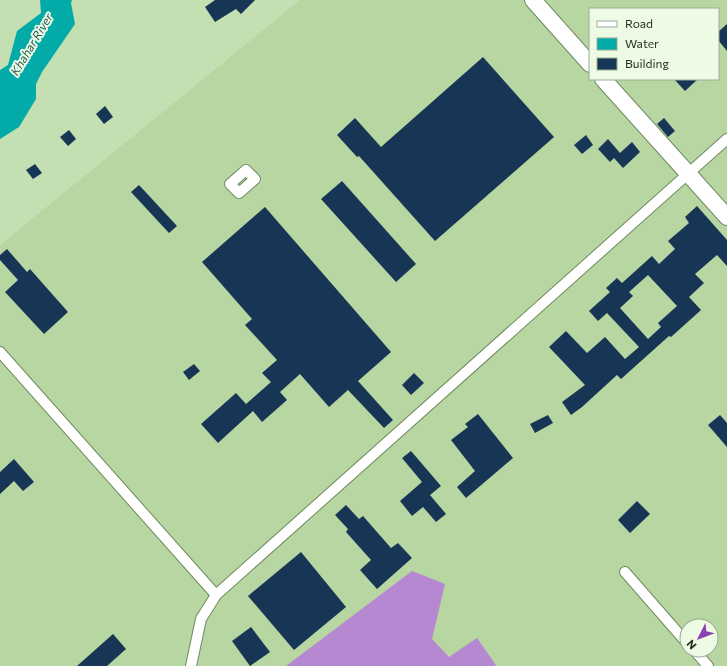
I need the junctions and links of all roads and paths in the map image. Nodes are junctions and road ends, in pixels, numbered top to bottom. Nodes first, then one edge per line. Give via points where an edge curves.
1 (532, 0) edge
2 (589, 63) edge
3 (604, 80) edge
4 (727, 139) edge
5 (688, 174) junction
6 (727, 217) edge
7 (0, 352) edge
8 (625, 572) dead end
9 (216, 595) junction
10 (679, 634) edge
11 (701, 658) edge
12 (191, 666) edge
13 (708, 666) edge

1 - 2 highway
3 - 5 highway
4 - 5 street
5 - 6 highway
5 - 9 street
7 - 9 street
8 - 10 street
9 - 12 street via 201,620
11 - 13 street

